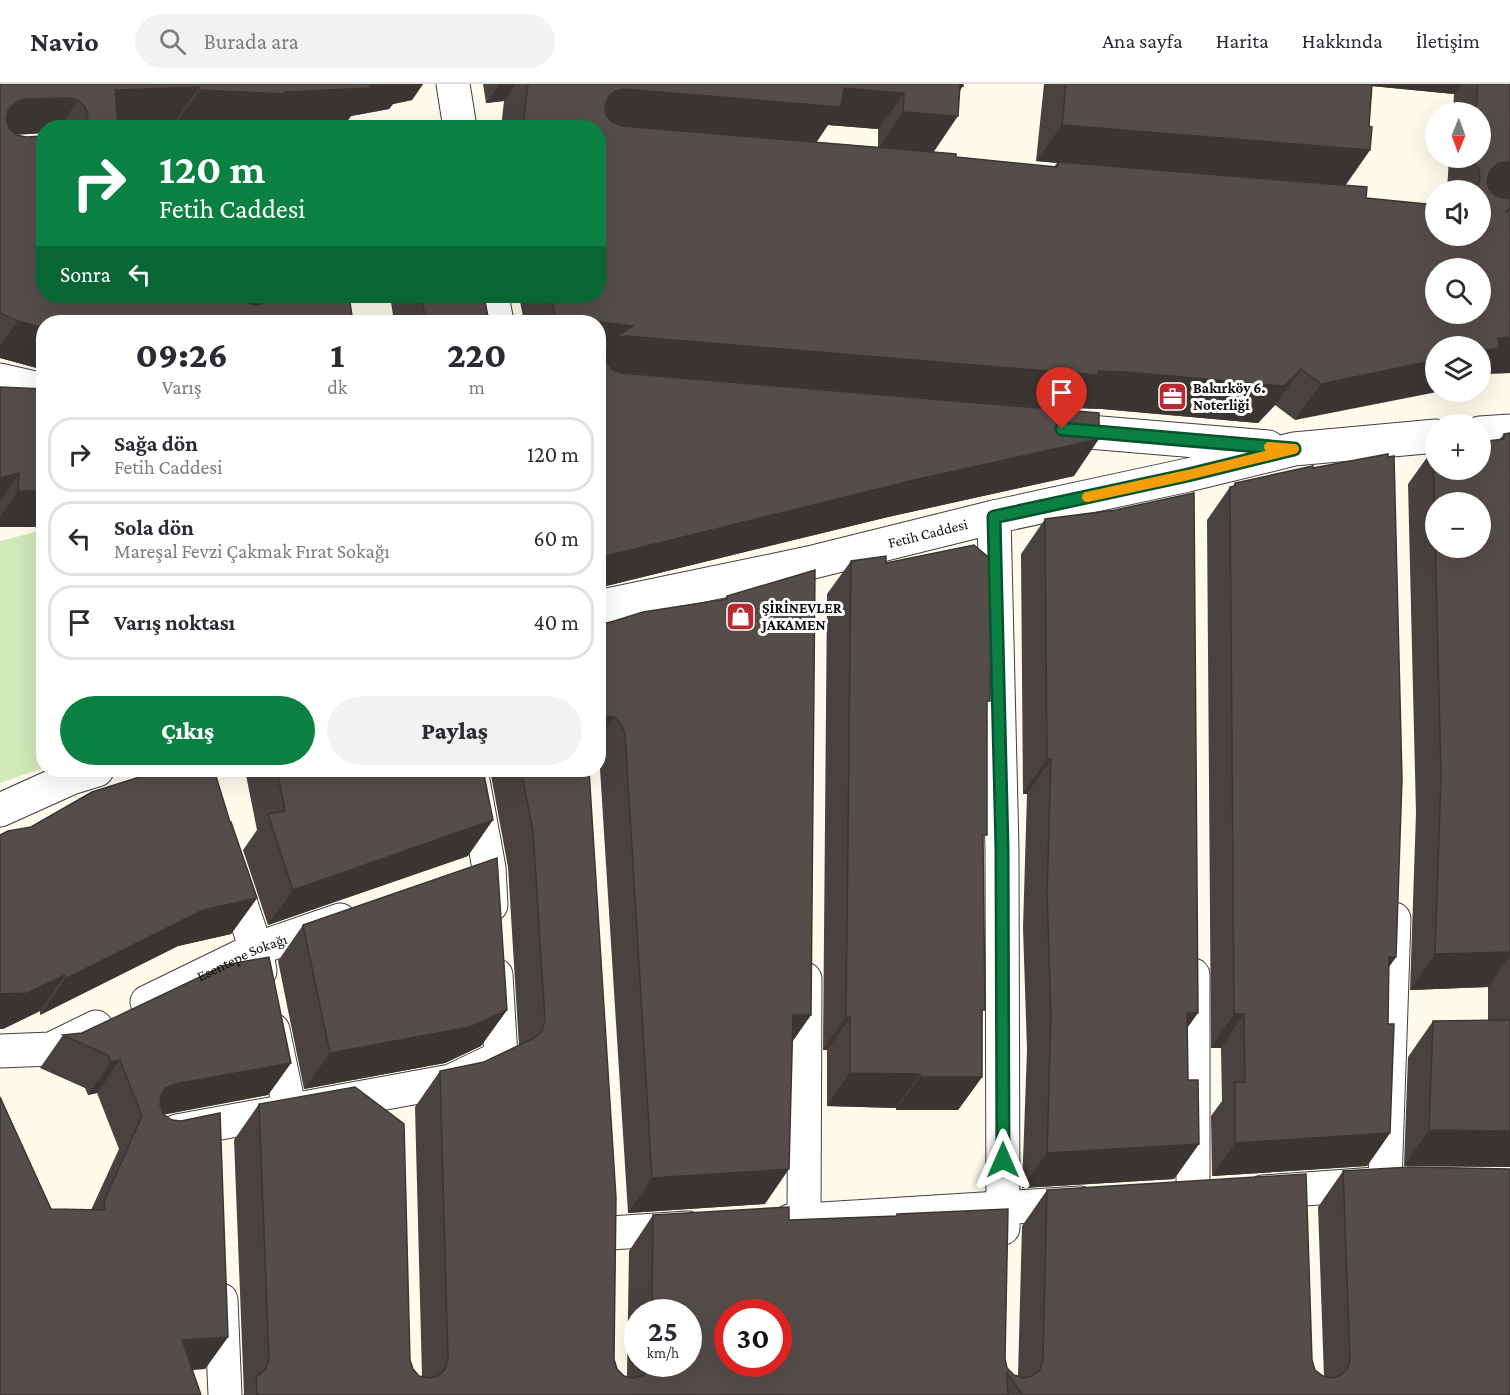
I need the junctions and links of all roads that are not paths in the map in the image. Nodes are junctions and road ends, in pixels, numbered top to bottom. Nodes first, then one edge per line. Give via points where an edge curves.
1 (453, 84) edge
2 (459, 120) edge
3 (0, 380) edge
4 (36, 388) edge
5 (1023, 426) edge
6 (1510, 431) edge
7 (1491, 432) edge
8 (1425, 437) edge
9 (1388, 440) junction
10 (1294, 449) junction
11 (1188, 475) junction
12 (1389, 475) edge
13 (1189, 511) edge
14 (994, 517) junction
15 (606, 606) edge
16 (74, 777) edge
17 (472, 777) edge
18 (0, 810) edge
19 (222, 848) edge
20 (489, 868) junction
21 (455, 879) edge
22 (1395, 885) edge
23 (367, 910) edge
24 (805, 945) edge
25 (1192, 948) edge
26 (256, 949) junction
27 (0, 1051) edge
28 (396, 1091) junction
29 (290, 1111) junction
30 (215, 1124) junction
31 (397, 1126) edge
32 (154, 1135) edge
33 (217, 1159) edge
34 (1385, 1184) junction
35 (1419, 1184) edge
36 (1299, 1189) junction
37 (1110, 1202) edge
38 (1003, 1208) junction
39 (804, 1221) junction
40 (758, 1223) edge
41 (1300, 1223) edge
42 (712, 1226) edge
43 (1002, 1255) edge
44 (220, 1265) edge
45 (609, 1268) edge
46 (225, 1395) edge

1 - 2 street
3 - 4 street
5 - 10 street
6 - 7 street
8 - 9 street, Fetih Caddesi
9 - 10 street, Fetih Caddesi
9 - 12 street
10 - 11 street, Fetih Caddesi
11 - 13 street
11 - 14 street, Fetih Caddesi
14 - 15 street, Fetih Caddesi via 809,575
14 - 38 street via 1002,849
16 - 18 street
17 - 20 street
19 - 26 street
20 - 21 street
20 - 28 street via 501,1057 451,1081
22 - 34 street
23 - 26 street, Esentepe Sokağı
24 - 39 street
25 - 36 street via 1181,1197
26 - 27 street, Esentepe Sokağı via 51,1049
26 - 29 street
28 - 29 street
28 - 31 street
29 - 30 street
30 - 32 street
30 - 33 street
34 - 35 street
34 - 36 street
36 - 41 street
37 - 38 street
38 - 39 street
38 - 43 street
39 - 40 street
42 - 45 street via 609,1221
44 - 46 street

